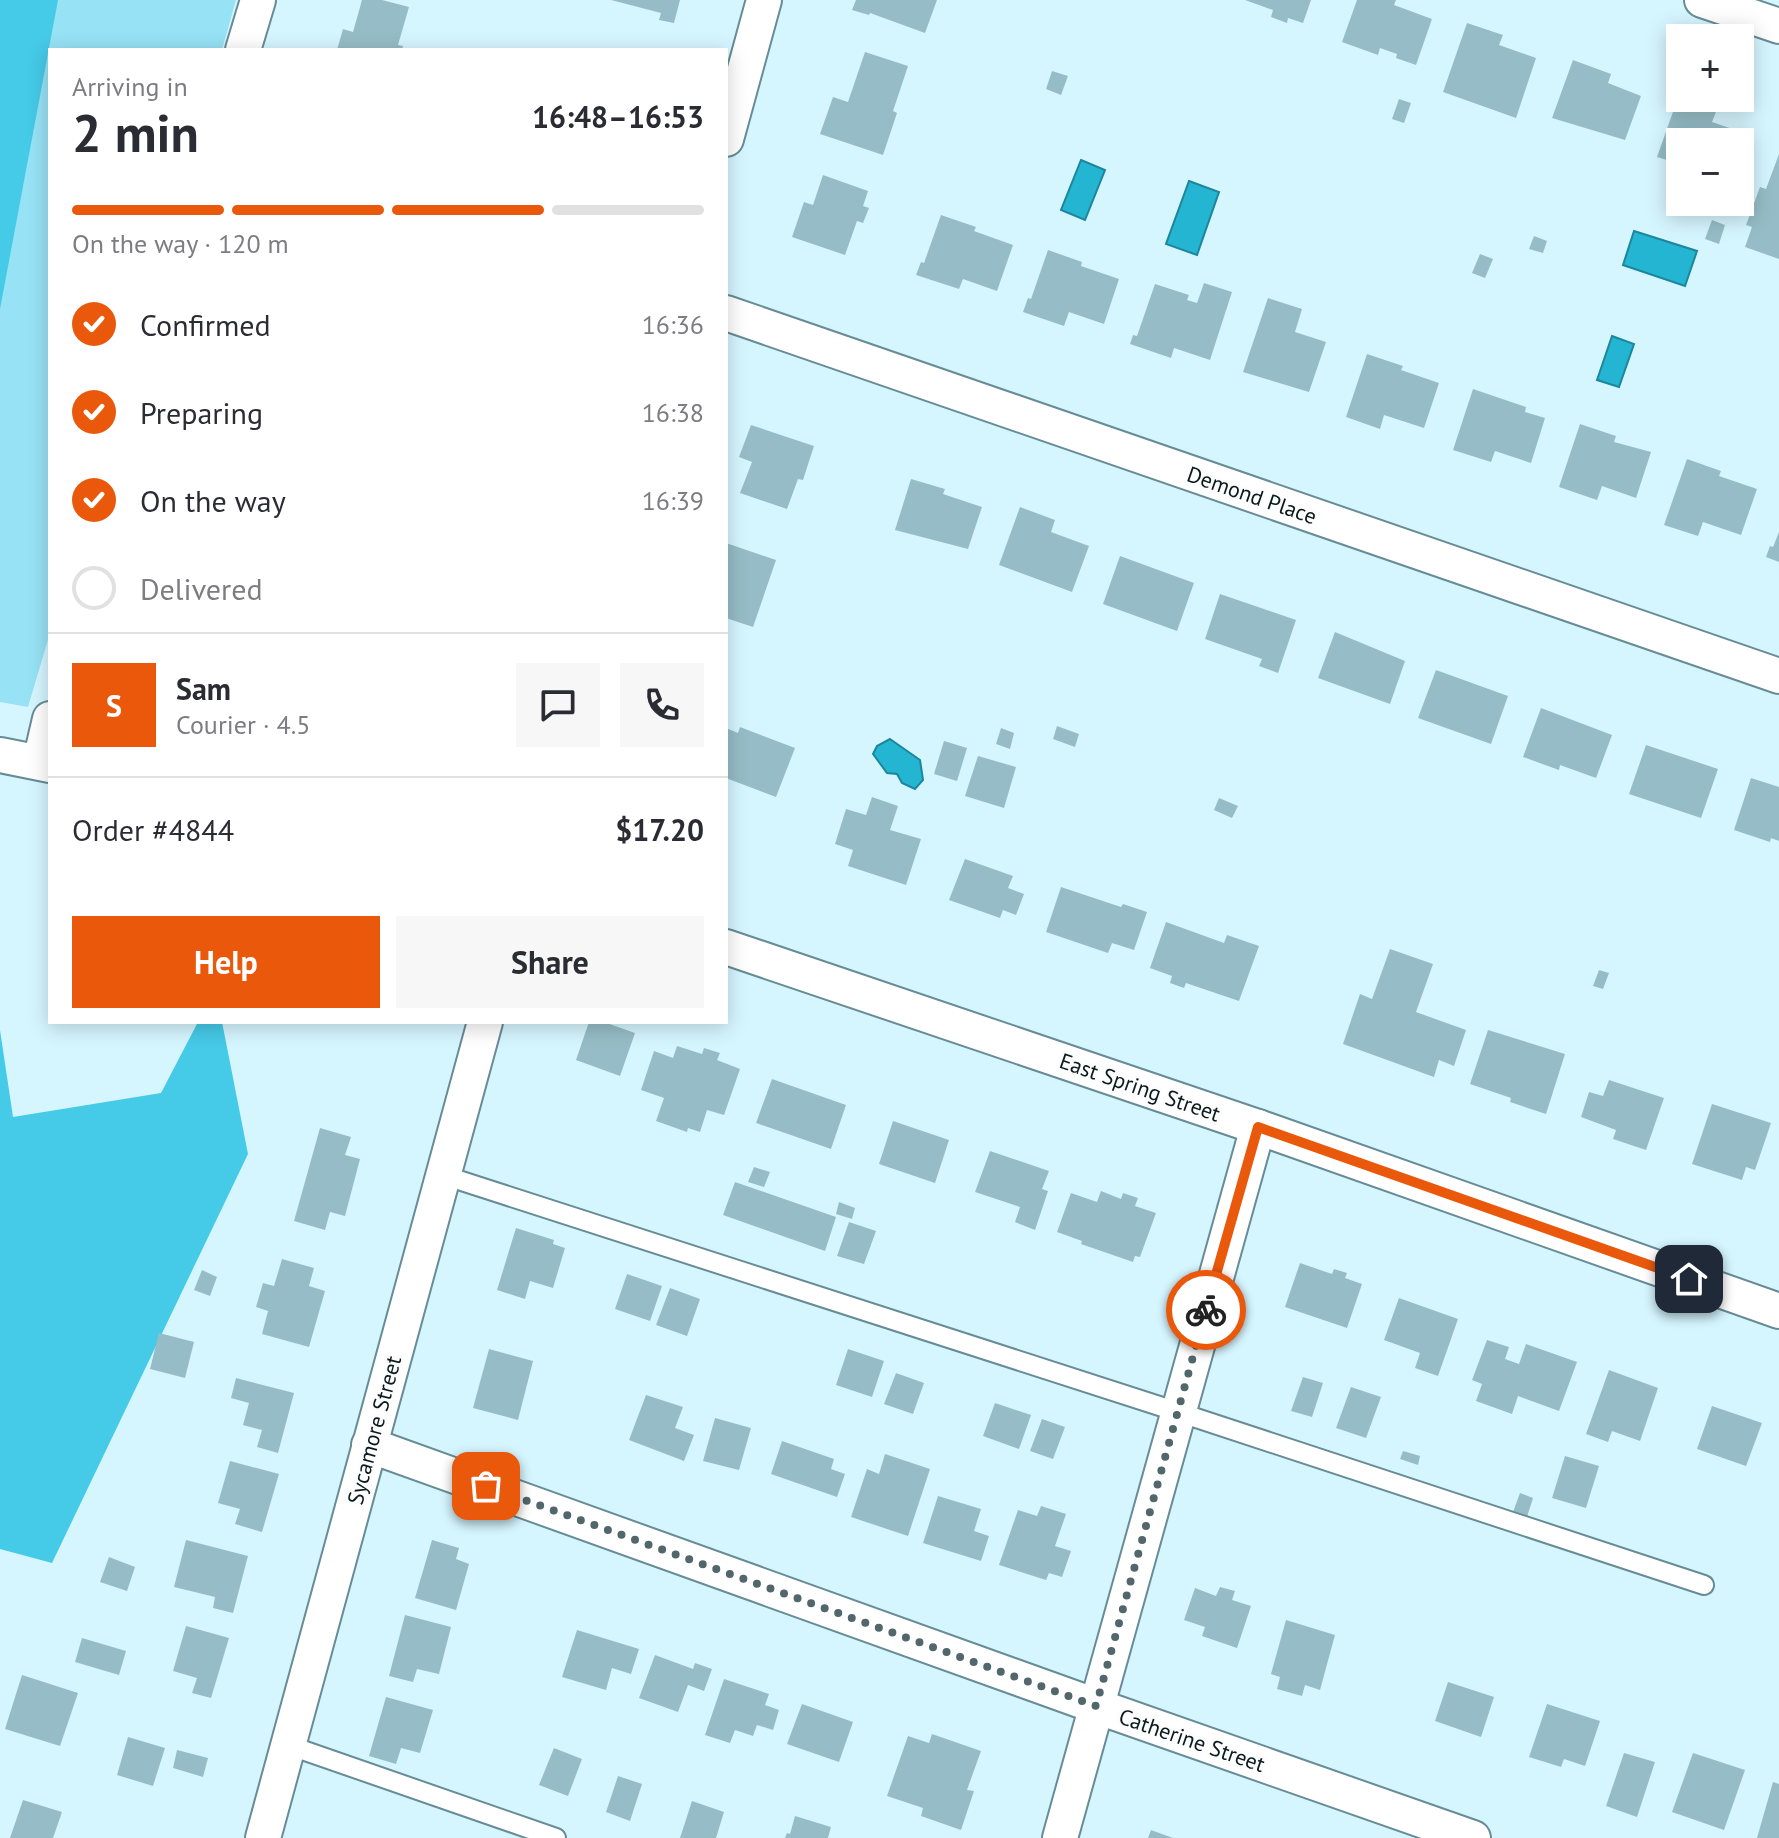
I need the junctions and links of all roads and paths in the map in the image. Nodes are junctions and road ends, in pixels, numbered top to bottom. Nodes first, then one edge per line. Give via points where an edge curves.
1 (258, 0) edge
2 (764, 0) edge
3 (1702, 0) edge
4 (1779, 26) edge
5 (244, 48) edge
6 (728, 132) edge
7 (728, 314) edge
8 (1779, 676) edge
9 (48, 737) edge
10 (0, 755) edge
11 (45, 763) edge
12 (728, 948) edge
13 (484, 1024) edge
14 (1258, 1127) junction
15 (443, 1175) junction
16 (1779, 1311) edge
17 (1178, 1412) junction
18 (369, 1445) junction
19 (1704, 1585) dead end
20 (1096, 1706) junction
21 (288, 1745) junction
22 (263, 1838) edge
23 (556, 1838) edge
24 (1060, 1838) edge
25 (1473, 1838) edge

1 - 5 street
2 - 6 street
3 - 4 street
7 - 8 street, Demond Place
9 - 11 street
10 - 11 street
12 - 14 street, East Spring Street
13 - 15 street, Sycamore Street
14 - 16 street, East Spring Street
14 - 17 street
15 - 17 lane
15 - 18 street, Sycamore Street
17 - 19 lane
17 - 20 street
18 - 20 street, Catherine Street
18 - 21 street, Sycamore Street
20 - 24 street
20 - 25 street, Catherine Street
21 - 22 street, Sycamore Street
21 - 23 lane

